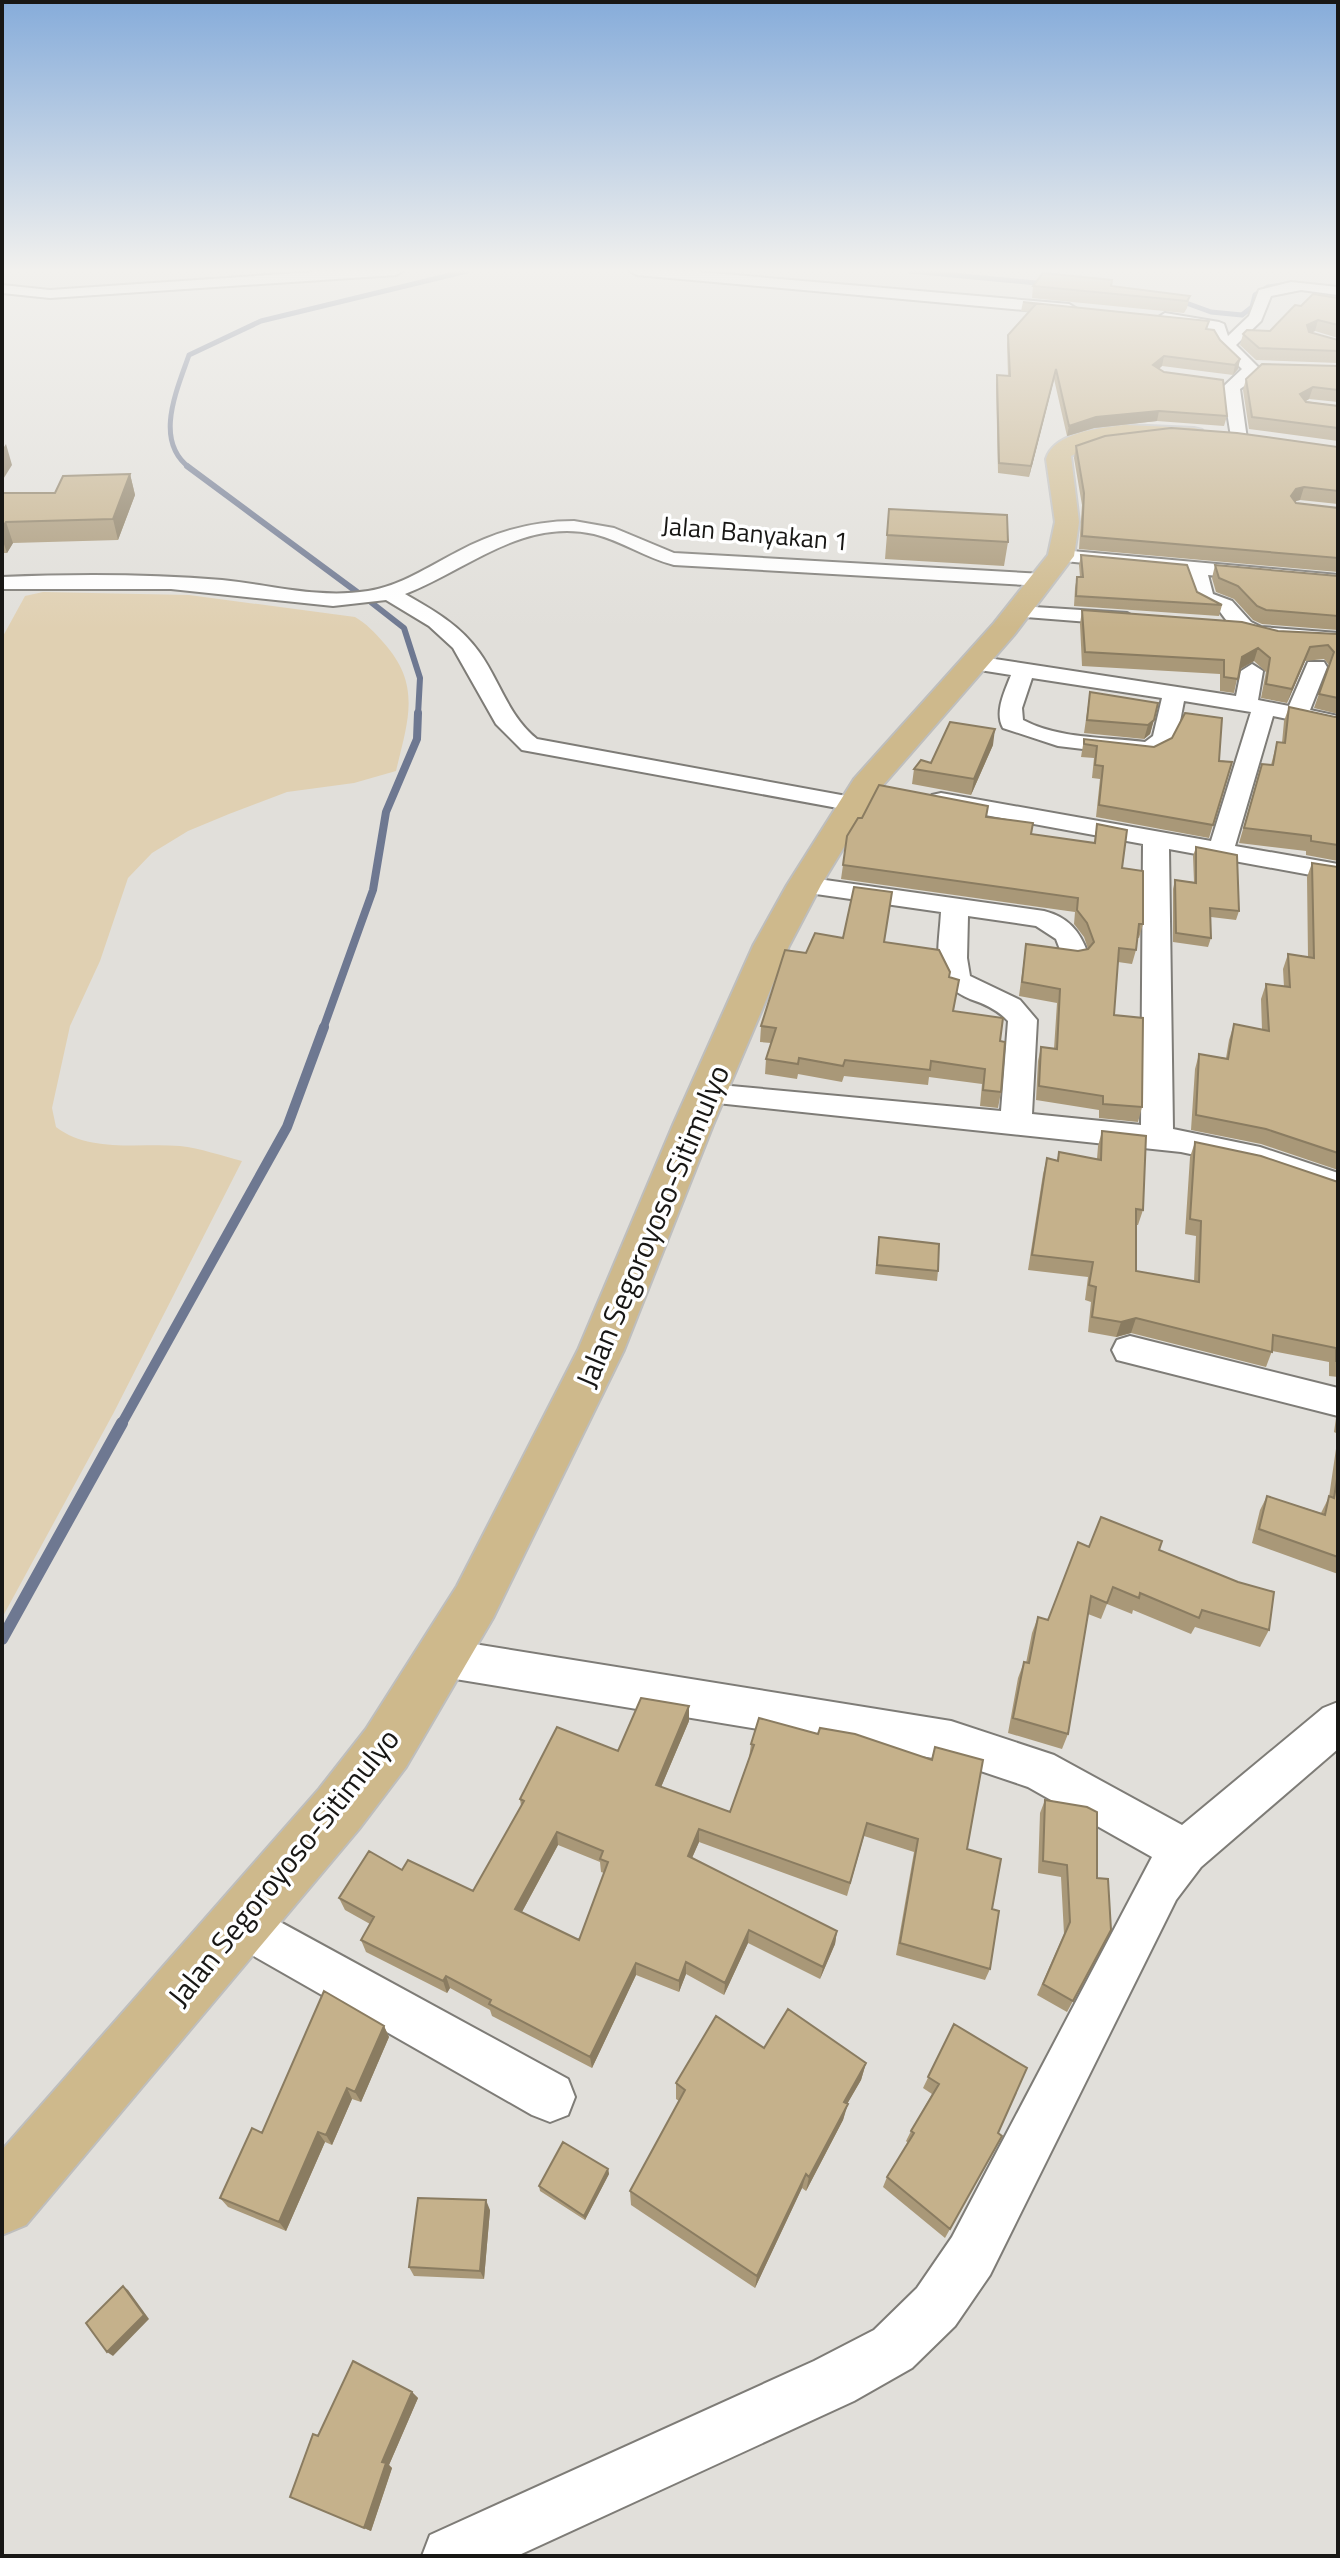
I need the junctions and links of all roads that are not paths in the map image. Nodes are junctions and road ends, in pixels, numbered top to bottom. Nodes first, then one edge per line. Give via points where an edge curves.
1 (1232, 390) edge
2 (1254, 441) joint
3 (1196, 569) junction
4 (1338, 581) edge
5 (2, 583) edge
6 (1041, 583) junction
7 (390, 593) junction
8 (1153, 621) edge
9 (1213, 625) edge
10 (1243, 627) junction
11 (1338, 639) edge
12 (975, 663) junction
13 (1024, 670) junction
14 (1252, 671) dead end
15 (1338, 686) edge
16 (1174, 693) junction
17 (1255, 706) junction
18 (1297, 714) junction
19 (1331, 721) edge
20 (881, 794) junction
21 (1156, 839) junction
22 (1221, 851) junction
23 (1338, 872) edge
24 (804, 885) junction
25 (955, 905) junction
26 (1074, 954) edge
27 (709, 1094) junction
28 (1016, 1123) junction
29 (1157, 1136) junction
30 (1338, 1185) edge
31 (1130, 1350) dead end
32 (1338, 1402) edge
33 (443, 1658) junction
34 (1338, 1722) edge
35 (1185, 1851) junction
36 (240, 1923) junction
37 (550, 2097) dead end
38 (2, 2201) edge
39 (451, 2556) edge

1 - 2 street
2 - 6 main road via 1123,433 1088,438 1060,452 1067,522
3 - 4 street
3 - 6 street
3 - 10 street via 1204,598 1225,605
5 - 7 street, Jalan Banyakan 1 via 130,582 331,600
6 - 7 street, Jalan Banyakan 1 via 674,559 608,531 555,527 501,539
6 - 8 street
6 - 12 main road, Jalan Segoroyoso-Sitimulyo
7 - 20 street via 463,645 507,724 530,745
9 - 10 street
10 - 11 street via 1274,636
12 - 13 street
12 - 20 main road, Jalan Segoroyoso-Sitimulyo
13 - 16 street
13 - 16 street via 1011,723 1051,736 1150,750 1164,739
14 - 17 street
15 - 18 street via 1313,674
16 - 17 street
17 - 18 street
17 - 22 street
18 - 19 street
20 - 21 street
20 - 24 main road, Jalan Segoroyoso-Sitimulyo
21 - 22 street
21 - 29 street
22 - 23 street
24 - 25 street
24 - 27 main road, Jalan Segoroyoso-Sitimulyo via 771,946
25 - 26 street via 1044,919 1068,935
25 - 28 street via 957,980 971,991 1005,1002 1023,1020
27 - 28 street
27 - 33 main road, Jalan Segoroyoso-Sitimulyo via 601,1350
28 - 29 street
29 - 30 street via 1239,1151
31 - 32 street
33 - 35 street via 951,1741 1039,1770
33 - 36 main road, Jalan Segoroyoso-Sitimulyo via 386,1748
34 - 35 street
35 - 39 street via 1160,1884 971,2256 936,2307 893,2349
36 - 37 street
36 - 38 main road, Jalan Segoroyoso-Sitimulyo

